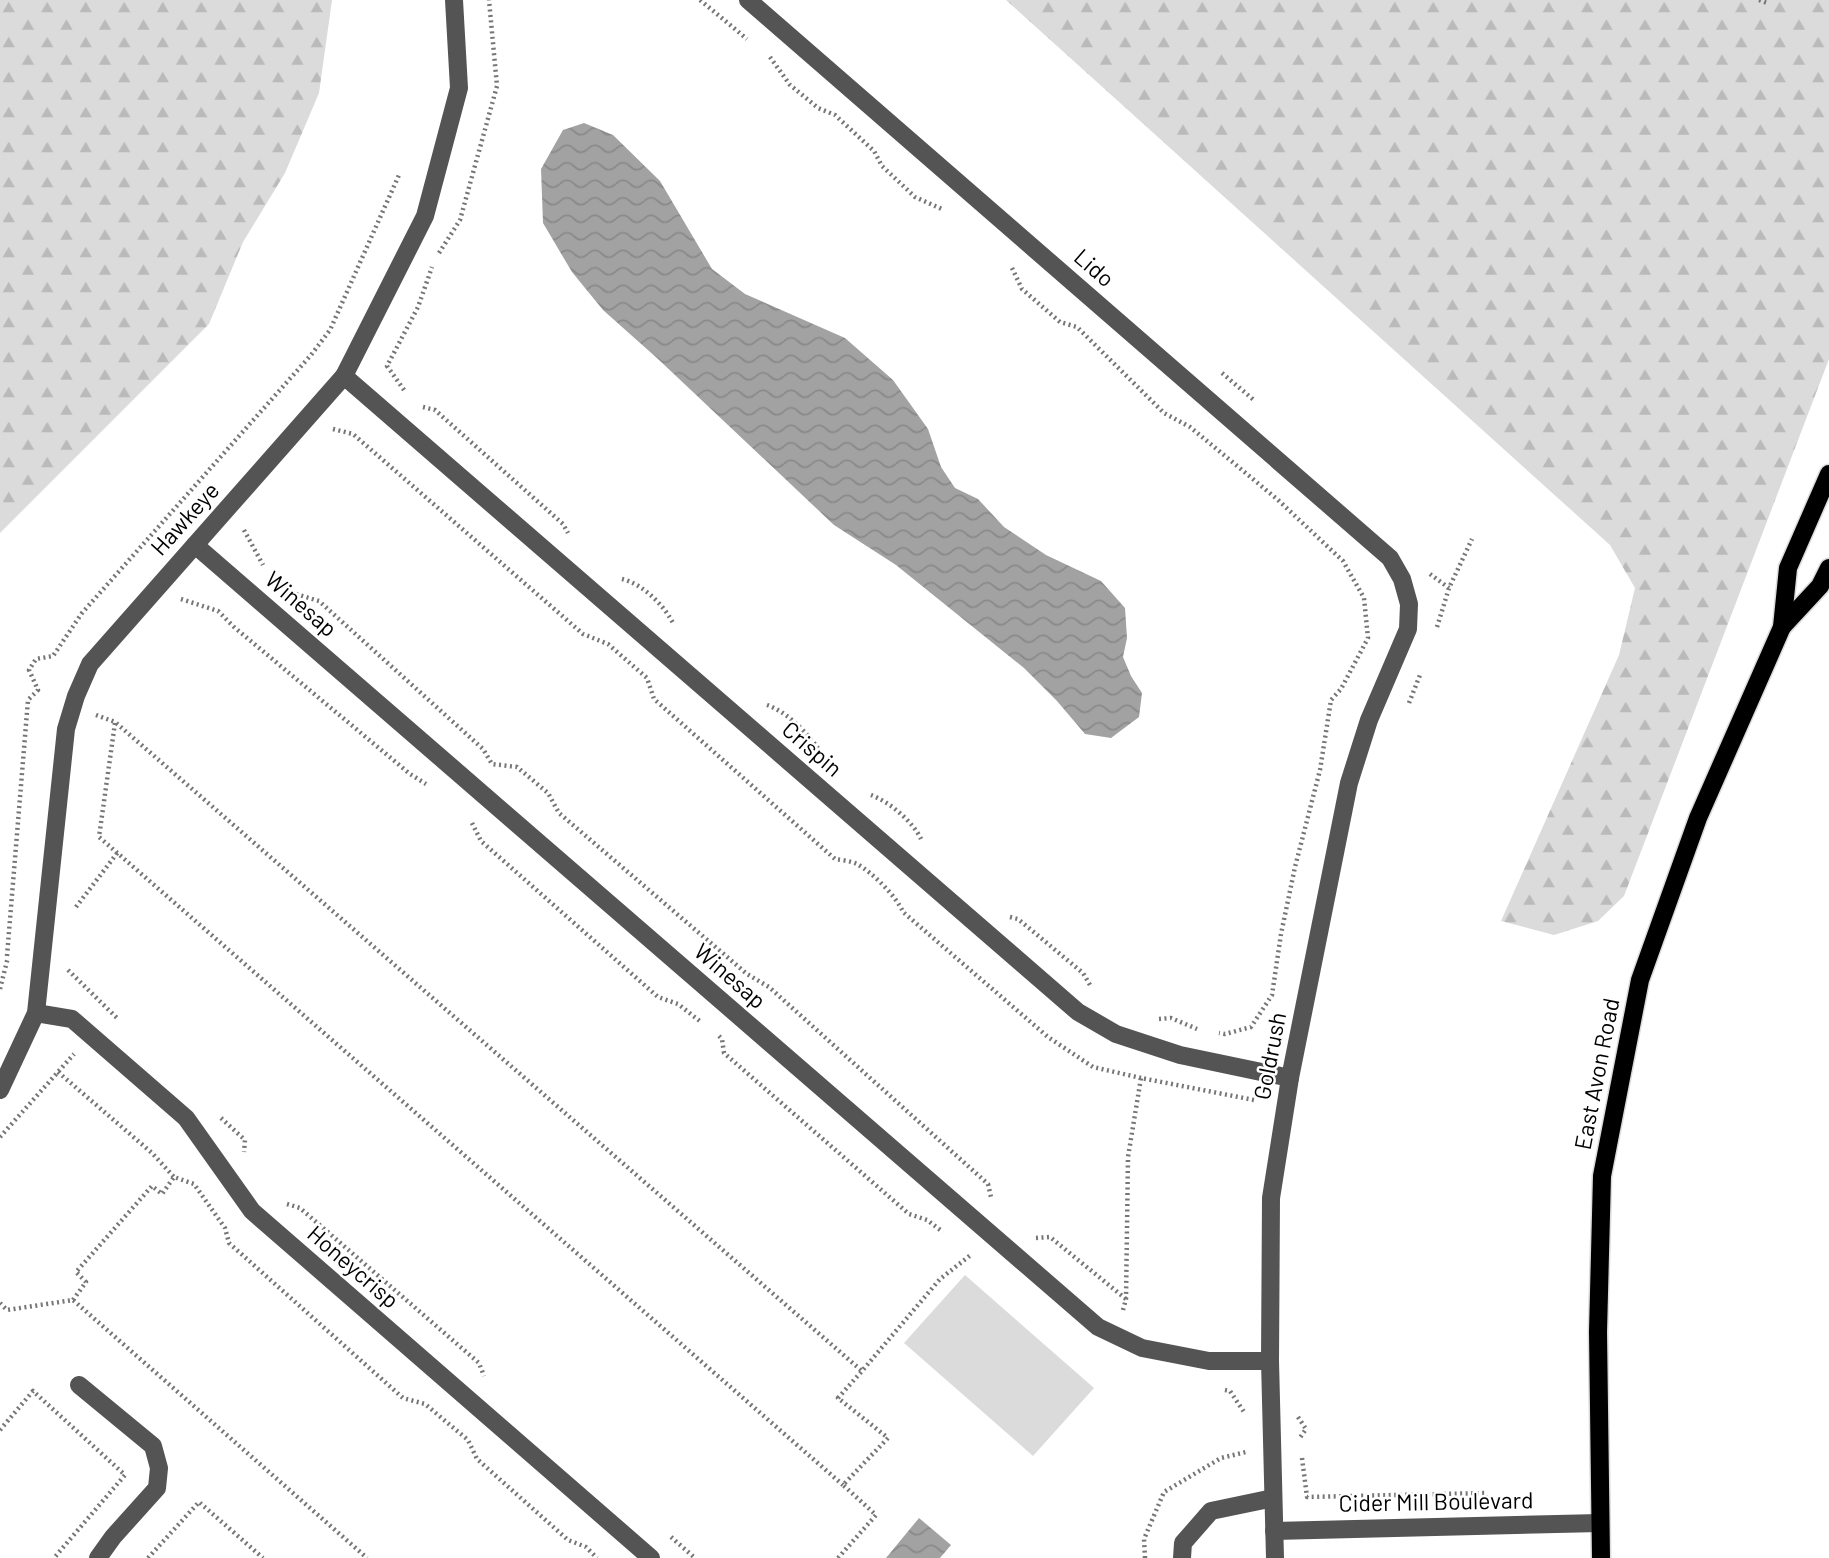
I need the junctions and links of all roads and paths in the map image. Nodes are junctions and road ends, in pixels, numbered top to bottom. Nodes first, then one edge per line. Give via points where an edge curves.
1 (454, 0) edge
2 (700, 0) edge
3 (748, 0) edge
4 (1759, 0) edge
5 (1767, 3) dead end
6 (750, 41) dead end
7 (760, 50) dead end
8 (952, 216) dead end
9 (1004, 261) dead end
10 (387, 366) dead end
11 (344, 376) junction
12 (408, 396) dead end
13 (415, 406) dead end
14 (324, 439) dead end
15 (1829, 474) edge
16 (252, 521) dead end
17 (1472, 539) dead end
18 (573, 541) dead end
19 (195, 545) junction
20 (1829, 568) edge
21 (267, 569) dead end
22 (615, 577) dead end
23 (1402, 579) joint
24 (290, 589) dead end
25 (177, 597) dead end
26 (1782, 627) junction
27 (678, 634) dead end
28 (1434, 636) dead end
29 (1421, 674) dead end
30 (765, 704) dead end
31 (89, 712) dead end
32 (1404, 712) dead end
33 (115, 722) junction
34 (821, 752) dead end
35 (435, 789) dead end
36 (865, 793) dead end
37 (464, 815) dead end
38 (926, 849) dead end
39 (118, 852) junction
40 (73, 911) dead end
41 (1002, 915) dead end
42 (69, 959) dead end
43 (1095, 993) dead end
44 (36, 1013) junction
45 (1150, 1019) dead end
46 (127, 1028) dead end
47 (1203, 1031) dead end
48 (1214, 1032) dead end
49 (91, 1035) junction
50 (58, 1072) junction
51 (1141, 1078) junction
52 (1290, 1078) junction
53 (0, 1090) edge
54 (1286, 1101) junction
55 (215, 1112) dead end
56 (0, 1137) edge
57 (244, 1162) dead end
58 (174, 1177) junction
59 (992, 1199) dead end
60 (282, 1202) dead end
61 (945, 1233) dead end
62 (1034, 1238) dead end
63 (964, 1246) dead end
64 (973, 1253) junction
65 (983, 1262) dead end
66 (1126, 1299) junction
67 (73, 1300) junction
68 (0, 1303) edge
69 (1117, 1336) junction
70 (1270, 1361) junction
71 (862, 1371) junction
72 (491, 1382) dead end
73 (79, 1385) dead end
74 (1218, 1388) dead end
75 (1245, 1413) dead end
76 (1297, 1415) dead end
77 (0, 1430) edge
78 (1246, 1440) dead end
79 (1300, 1446) dead end
80 (1301, 1453) dead end
81 (842, 1485) junction
82 (1485, 1493) dead end
83 (1273, 1498) junction
84 (1601, 1522) junction
85 (1274, 1531) junction
86 (665, 1532) dead end
87 (54, 1558) edge
88 (99, 1558) edge
89 (148, 1558) edge
90 (263, 1558) edge
91 (367, 1558) edge
92 (597, 1558) edge
93 (651, 1558) edge
94 (695, 1558) edge
95 (838, 1558) edge
96 (1145, 1558) edge
97 (1182, 1558) edge
98 (1275, 1558) edge
99 (1601, 1558) edge

1 - 11 street, Hawkeye via 459,88 425,216
2 - 6 path
3 - 23 street, Lido via 1390,558
4 - 5 path
7 - 8 path via 790,85 874,151 882,166 915,197
9 - 48 path via 1014,270 1022,289 1060,322 1077,327 1164,413 1190,427 1277,499 1343,561 1364,598 1368,638 1331,700 1272,995 1251,1027
10 - 12 path
11 - 19 street, Hawkeye
11 - 52 street, Crispin via 1078,1012 1116,1034 1180,1055
13 - 18 path via 435,410 563,524
14 - 51 path via 333,429 353,434 583,634 608,644 647,678 653,699 835,859 857,864 897,899 903,912 1048,1037 1093,1067
15 - 26 main road, East Avon Road via 1788,568
16 - 21 path via 243,531
17 - 28 path via 1449,588
19 - 44 street, Hawkeye via 90,664 76,696 66,729
19 - 69 street, Winesap via 1098,1327
20 - 26 main road, East Avon Road via 1820,586
22 - 27 path via 632,582 667,611
23 - 52 street, Goldrush via 1409,604 1408,629 1349,783
24 - 59 path via 319,601 483,749 492,764 517,767 548,793 559,813 747,974 769,987 988,1184
25 - 35 path via 218,611 410,774
26 - 84 main road, East Avon Road via 1698,818 1640,980 1602,1177 1598,1332
29 - 32 path
30 - 34 path via 777,708
31 - 33 path
33 - 39 path via 99,836
33 - 71 path
36 - 38 path via 880,798 916,828
37 - 61 path via 481,841 658,997 678,1004 722,1039 724,1054 909,1214
39 - 40 path
39 - 81 path
41 - 43 path via 1018,919 1083,973
42 - 46 path via 68,972
44 - 49 street, Honeycrisp via 72,1019
44 - 53 street, Hawkeye
45 - 47 path via 1171,1018
49 - 50 path
49 - 93 street, Honeycrisp via 186,1118 252,1211
50 - 56 path
50 - 58 path
51 - 54 path via 1244,1100
51 - 66 path via 1128,1157
52 - 54 street, Goldrush
54 - 70 street, Goldrush via 1271,1198
55 - 57 path via 245,1140
58 - 67 path via 162,1194 152,1186 76,1272 86,1282
58 - 92 path via 194,1184 225,1228 229,1243 403,1398 425,1404 468,1440 477,1459 568,1540 586,1547
60 - 72 path via 300,1208 479,1363
62 - 66 path via 1050,1237
63 - 64 path
64 - 65 path
64 - 71 path via 940,1279
66 - 69 path
67 - 68 path via 7,1310
67 - 91 path
69 - 70 street, Winesap via 1142,1348 1209,1361
70 - 83 street, Goldrush
71 - 81 path via 838,1398 888,1438
73 - 88 street via 153,1446 159,1468 157,1488
74 - 75 path via 1230,1391
76 - 79 path via 1306,1429 1299,1438
77 - 87 path via 33,1391 125,1475
78 - 96 path via 1246,1453 1221,1458 1164,1492 1144,1539
80 - 82 path via 1307,1497
81 - 95 path via 876,1515
83 - 85 street, Goldrush
83 - 97 street via 1211,1511 1183,1542
84 - 85 street, Cider Mill Boulevard
84 - 99 main road, East Avon Road
85 - 98 street, Goldrush
86 - 94 path
89 - 90 path via 199,1502

